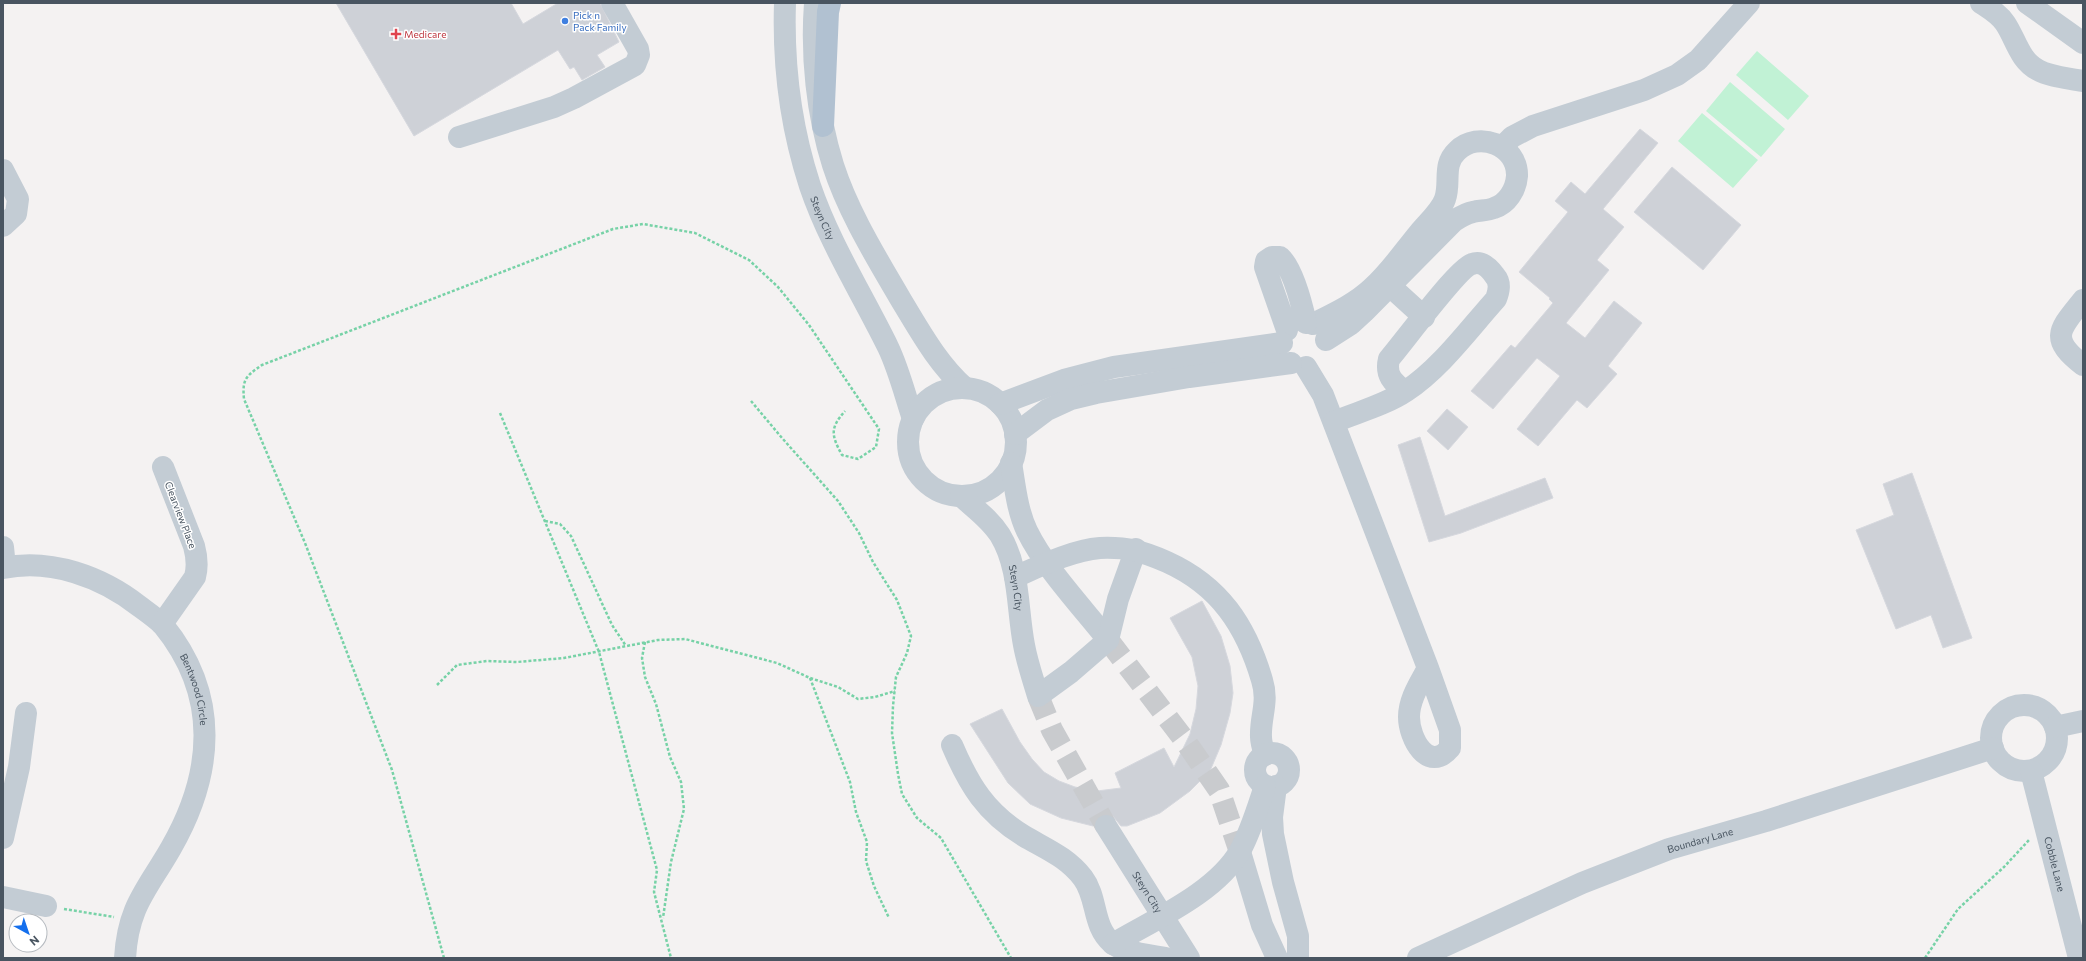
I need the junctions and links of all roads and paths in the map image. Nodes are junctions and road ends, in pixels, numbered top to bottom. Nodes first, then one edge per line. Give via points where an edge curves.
1 (612, 3) edge
2 (785, 3) edge
3 (815, 3) edge
4 (830, 3) edge
5 (1749, 3) edge
6 (1981, 3) edge
7 (2027, 3) edge
8 (2083, 43) edge
9 (2083, 80) edge
10 (823, 126) junction
11 (459, 137) dead end
12 (1494, 144) junction
13 (3, 170) edge
14 (3, 226) edge
15 (1390, 286) junction
16 (2083, 300) edge
17 (1424, 317) junction
18 (1303, 332) junction
19 (1305, 364) junction
20 (2083, 365) edge
21 (965, 388) junction
22 (1405, 391) junction
23 (751, 401) dead end
24 (1000, 404) junction
25 (845, 411) dead end
26 (500, 413) dead end
27 (913, 419) junction
28 (1334, 422) junction
29 (1015, 434) junction
30 (1011, 463) junction
31 (162, 467) dead end
32 (961, 496) junction
33 (545, 521) junction
34 (1136, 549) junction
35 (4, 561) edge
36 (1047, 563) junction
37 (1015, 577) junction
38 (162, 624) junction
39 (1108, 640) junction
40 (645, 642) junction
41 (626, 646) junction
42 (599, 652) junction
43 (1428, 668) dead end
44 (810, 678) junction
45 (437, 685) dead end
46 (895, 691) junction
47 (26, 713) dead end
48 (2083, 721) edge
49 (2055, 727) junction
50 (952, 745) dead end
51 (1993, 748) junction
52 (2031, 770) junction
53 (1271, 786) junction
54 (1106, 826) tunnel mouth
55 (2044, 827) junction
56 (3, 838) edge
57 (1240, 852) junction
58 (3, 897) edge
59 (46, 906) joint
60 (1163, 915) junction
61 (890, 918) dead end
62 (130, 920) junction
63 (663, 920) junction
64 (1113, 944) junction
65 (125, 958) edge
66 (444, 958) edge
67 (671, 958) edge
68 (1011, 958) edge
69 (1165, 958) edge
70 (1188, 958) edge
71 (1277, 958) edge
72 (1298, 958) edge
73 (1418, 958) edge
74 (1925, 958) edge
75 (2079, 958) edge

1 - 11 street via 638,49 639,56 635,65 554,107
2 - 27 street, Steyn City via 784,32 789,82 797,136 810,186 825,223 889,349
3 - 10 street via 815,64
4 - 10 main road
5 - 12 street via 1698,60 1677,75 1658,83 1642,82 1511,126
6 - 9 street via 2005,23 2027,62 2038,71
7 - 8 street
10 - 21 street via 833,166 852,212 931,350 944,368
12 - 15 street via 1510,154 1515,164 1517,174 1511,194 1495,208 1473,212 1454,221
12 - 18 street via 1475,141 1457,151 1450,160 1447,170 1445,200 1381,279 1351,304
13 - 14 street via 18,199 16,214
15 - 17 street
15 - 18 street via 1351,324
16 - 20 street via 2061,330 2061,341 2066,351
17 - 22 street via 1389,359 1387,366 1395,384
17 - 22 street via 1458,275 1472,264 1487,266 1496,277 1499,292 1496,299 1433,368
18 - 19 street via 1286,358
18 - 19 street via 1325,352
18 - 24 street via 1114,367 1064,380
19 - 28 street via 1323,395
19 - 29 street via 1189,377 1096,393 1072,399 1047,410
21 - 24 street via 978,390
21 - 27 street via 949,390 934,396 922,406
22 - 28 street via 1394,398
23 - 46 path via 838,501 897,600 911,636 907,653 896,676
24 - 29 street via 1010,418
25 - 66 path via 836,422 833,440 842,455 858,459 876,447 879,429 809,325 778,286 749,260 695,233 643,224 613,229 262,365 248,374 243,386 244,399 305,543 392,770
26 - 33 path
27 - 32 street via 908,436 909,454 916,471 927,484 943,493
28 - 43 street
29 - 30 street via 1015,449
30 - 32 street via 996,483 986,490 974,495
30 - 36 street via 1019,509 1027,532
31 - 38 street, Clearview Place via 197,558 195,577
32 - 37 street, Steyn City via 990,522 999,535 1008,551
33 - 41 path via 560,524 571,536 612,625
33 - 42 path
34 - 36 street via 1092,549
34 - 39 street via 1118,599
34 - 53 street via 1181,568 1203,582 1223,602 1238,624 1252,650 1263,682 1266,703 1261,738 1265,755 1257,762 1255,773 1260,782
35 - 38 street, Bentwood Circle via 48,567 92,578 130,599
36 - 37 street
36 - 39 street
37 - 39 street, Steyn City via 1024,646 1038,696
38 - 62 street, Bentwood Circle via 194,676 206,722 200,780 190,810 171,848 145,888
40 - 41 path
40 - 44 path via 685,639 777,663
40 - 63 path via 642,658 645,677 656,704 670,757 681,782 684,809 671,862
41 - 42 path
42 - 45 path via 564,658 517,662 487,661 457,665
42 - 63 path via 658,870 654,892
44 - 46 path via 838,687 858,699
44 - 61 path via 850,782 856,812 867,842 866,861 874,886
46 - 68 path via 892,733 902,794 917,818 941,838
47 - 56 street via 19,767
48 - 49 street
49 - 51 street via 2043,711 2034,706 2014,707 2005,712 1993,728
49 - 52 street via 2056,749 2046,763
50 - 64 street via 964,774 992,811 1012,828 1061,856 1074,867 1090,889 1100,928
51 - 52 street via 1998,759 2007,767 2019,771
51 - 73 street, Boundary Lane via 1766,821 1669,849 1582,883
52 - 55 street, Cobble Lane
53 - 57 street via 1256,812
53 - 72 street via 1273,834 1298,936
54 - 60 street, Steyn City
55 - 74 path via 1958,909
55 - 75 street, Cobble Lane
57 - 60 street via 1219,877 1198,895
57 - 71 street via 1262,925
58 - 59 street
59 - 62 path
60 - 64 street
60 - 70 street, Steyn City
62 - 65 street, Bentwood Circle
63 - 67 path
64 - 69 street via 1135,952

